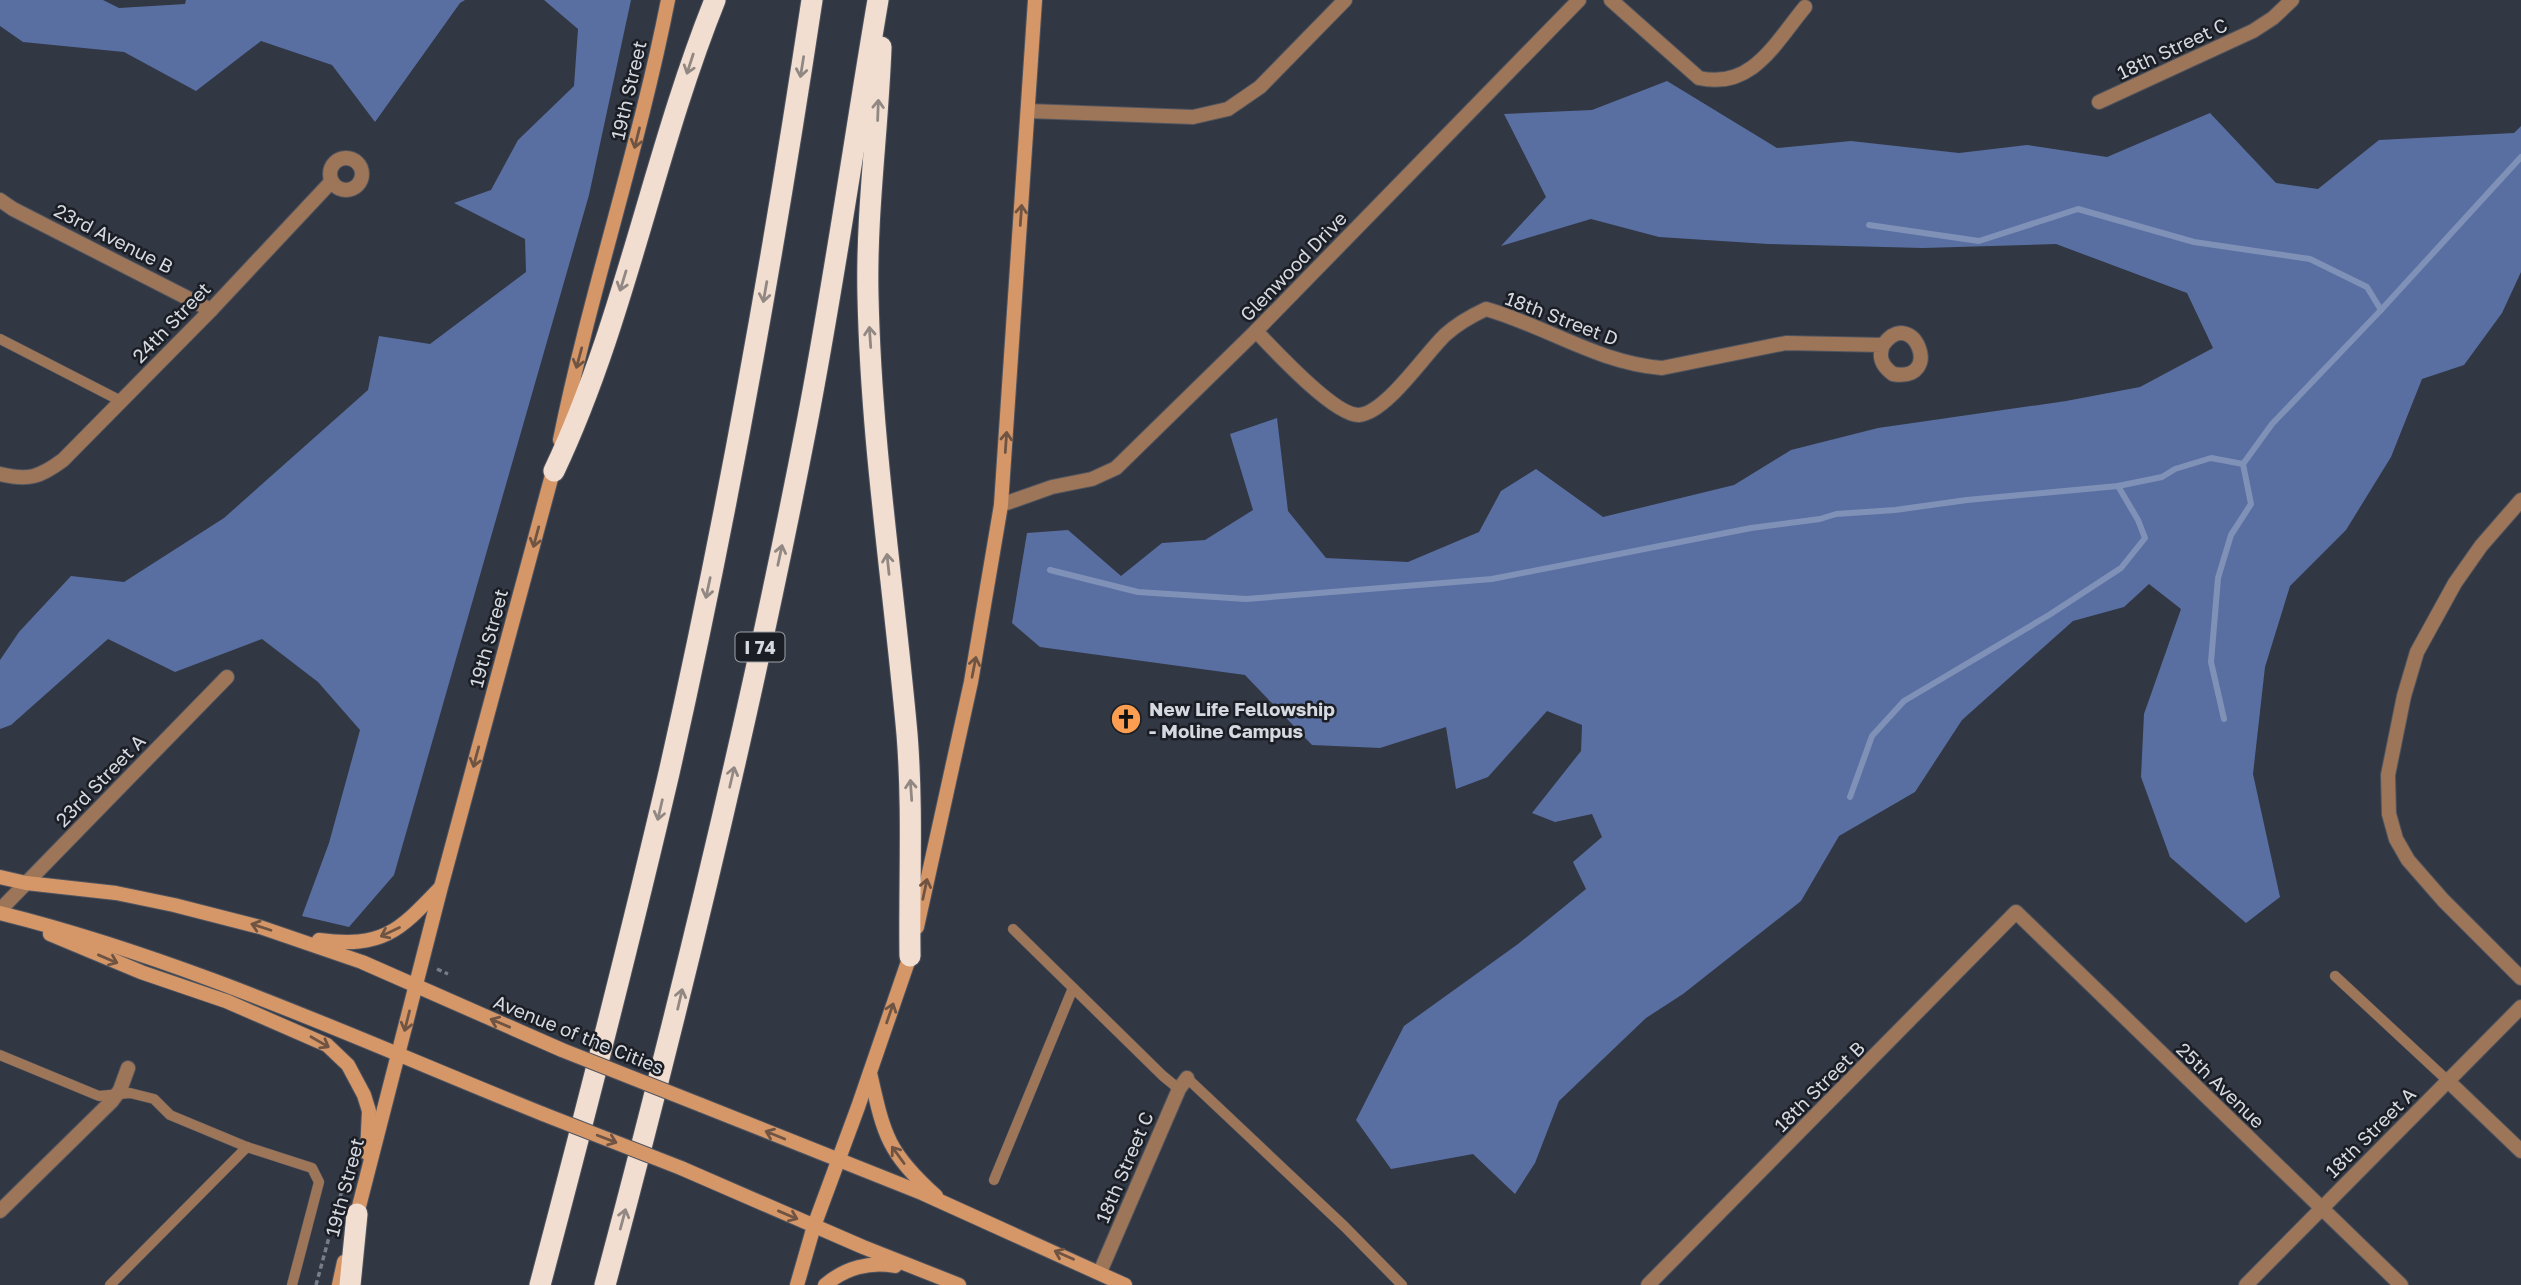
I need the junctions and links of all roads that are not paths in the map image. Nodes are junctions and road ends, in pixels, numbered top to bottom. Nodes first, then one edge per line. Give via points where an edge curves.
1 (668, 0) edge
2 (715, 0) edge
3 (812, 0) edge
4 (880, 0) edge
5 (1035, 0) edge
6 (1345, 0) edge
7 (1579, 0) edge
8 (1611, 0) edge
9 (2292, 0) edge
10 (1805, 7) dead end
11 (2099, 102) dead end
12 (1028, 111) junction
13 (331, 182) dead end
14 (0, 200) edge
15 (211, 310) junction
16 (1256, 331) junction
17 (0, 339) edge
18 (1882, 345) dead end
19 (121, 401) junction
20 (554, 471) junction
21 (0, 474) edge
22 (2521, 500) edge
23 (1001, 505) junction
24 (227, 677) dead end
25 (0, 877) edge
26 (26, 883) junction
27 (440, 887) junction
28 (0, 912) edge
29 (2015, 912) joint
30 (1013, 929) dead end
31 (288, 937) junction
32 (910, 956) junction
33 (2335, 976) dead end
34 (2521, 978) edge
35 (416, 987) junction
36 (1073, 988) junction
37 (2521, 1007) edge
38 (0, 1055) edge
39 (399, 1055) junction
40 (128, 1068) dead end
41 (870, 1071) junction
42 (2448, 1082) junction
43 (1183, 1084) junction
44 (116, 1096) junction
45 (247, 1147) junction
46 (2521, 1151) edge
47 (838, 1161) junction
48 (366, 1179) junction
49 (994, 1180) dead end
50 (945, 1203) junction
51 (2321, 1208) junction
52 (0, 1211) edge
53 (357, 1214) junction
54 (814, 1226) junction
55 (925, 1271) junction
56 (1100, 1272) junction
57 (110, 1285) edge
58 (292, 1285) edge
59 (339, 1285) edge
60 (350, 1285) edge
61 (540, 1285) edge
62 (605, 1285) edge
63 (797, 1285) edge
64 (825, 1285) edge
65 (959, 1285) edge
66 (1125, 1285) edge
67 (1402, 1285) edge
68 (1648, 1285) edge
69 (2246, 1285) edge
70 (2401, 1285) edge

1 -> 20 main road, 19th Street
2 -> 20 highway via 691,58 594,376
3 -> 61 highway via 751,370 701,624 610,1020
32 -> 4 highway via 911,789 880,489 868,298
62 -> 4 highway, I 74 via 672,1035 754,678 807,422
5 - 12 main road
6 - 12 street via 1266,80 1228,108 1193,117
7 - 16 street, Glenwood Drive
8 - 10 street via 1699,78 1717,82 1747,73
9 - 11 street, 18th Street C via 2253,31
23 -> 12 main road
13 - 15 street, 24th Street
14 - 15 street, 23rd Avenue B
15 - 19 street, 24th Street
16 - 18 street, 18th Street D via 1335,405 1360,415 1396,392 1446,335 1486,309 1596,354 1661,368 1786,343
16 - 23 street, Glenwood Drive via 1116,468
17 - 19 lane
19 - 21 street, 24th Street via 64,460 43,474 30,478
20 -> 27 main road, 19th Street
22 - 34 street via 2455,583 2417,652 2388,775 2389,814 2408,860
32 -> 23 main road via 971,682
24 - 26 street, 23rd Street A
25 - 26 main road, Avenue of the Cities
26 - 28 street, 23rd Street A
31 -> 26 main road, Avenue of the Cities via 116,893
27 -> 31 main road via 393,933 342,943
27 - 35 main road, 19th Street
28 - 39 main road via 198,974
28 -> 48 main road via 327,1045 348,1065 369,1111
29 - 51 street, 25th Avenue
29 - 68 street, 18th Street B
30 - 36 lane
31 - 35 main road, Avenue of the Cities via 362,962
41 -> 32 main road
33 - 42 lane
35 -> 39 main road, 19th Street
47 -> 35 main road, Avenue of the Cities, bridge
36 - 43 lane via 1163,1076
36 - 49 lane
37 - 42 street, 18th Street A
38 - 44 lane via 99,1097
39 - 48 main road, 19th Street
39 -> 54 main road, bridge
40 - 44 street
41 - 47 main road
50 -> 41 main road via 894,1151 882,1125
42 - 46 street
42 - 51 street, 18th Street A
43 - 56 street, 18th Street C
43 - 67 lane via 1345,1227
44 - 45 lane via 130,1093 154,1099 170,1115
44 - 52 street
45 - 57 lane
45 - 58 lane via 312,1168 317,1174 317,1192
47 - 50 main road, Avenue of the Cities
47 - 54 main road
48 - 53 main road, 19th Street
56 -> 50 main road, Avenue of the Cities
51 - 69 street, 18th Street A
51 - 70 street, 25th Avenue
53 - 59 main road, 19th Street
53 - 60 highway
54 - 55 main road
54 - 63 main road
55 - 64 main road via 877,1263 835,1276
55 - 65 main road
56 - 66 main road, Avenue of the Cities

